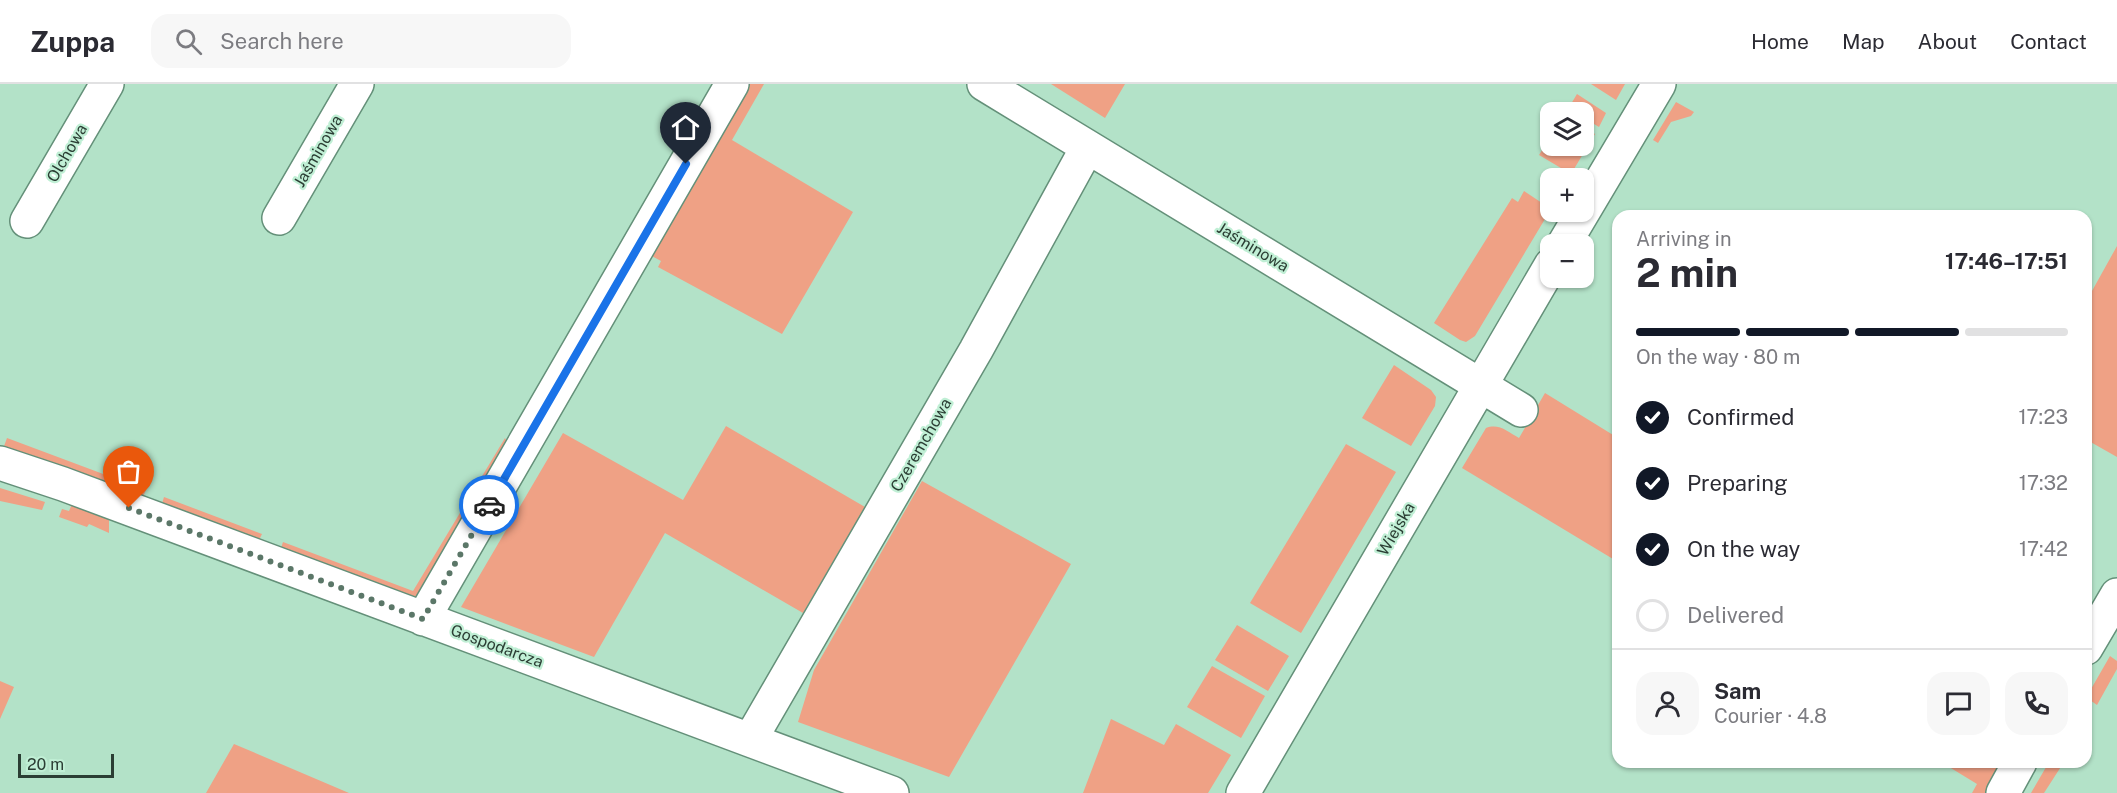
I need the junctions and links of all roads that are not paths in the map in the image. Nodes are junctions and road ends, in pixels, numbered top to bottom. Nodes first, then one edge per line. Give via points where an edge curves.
1 (107, 84) edge
2 (357, 84) edge
3 (732, 84) edge
4 (984, 84) edge
5 (1659, 84) edge
6 (1087, 148) junction
7 (279, 218) dead end
8 (27, 221) dead end
9 (1570, 234) edge
10 (1540, 285) edge
11 (1480, 386) junction
12 (1521, 410) dead end
13 (0, 463) edge
14 (2117, 595) edge
15 (423, 619) junction
16 (2092, 638) edge
17 (750, 740) junction
18 (2017, 768) edge
19 (892, 793) edge
20 (1243, 793) edge
21 (2003, 793) edge

1 - 8 street, Olchowa
2 - 7 street, Jaśminowa
3 - 15 street
4 - 6 street, Jaśminowa
5 - 9 street
6 - 11 street, Jaśminowa
6 - 17 street, Czeremchowa via 970,360
10 - 11 street, Wiejska
11 - 12 street, Jaśminowa
11 - 20 street, Wiejska
13 - 15 street, Gospodarcza
14 - 16 street
15 - 17 street, Gospodarcza
17 - 19 street, Gospodarcza
18 - 21 street

